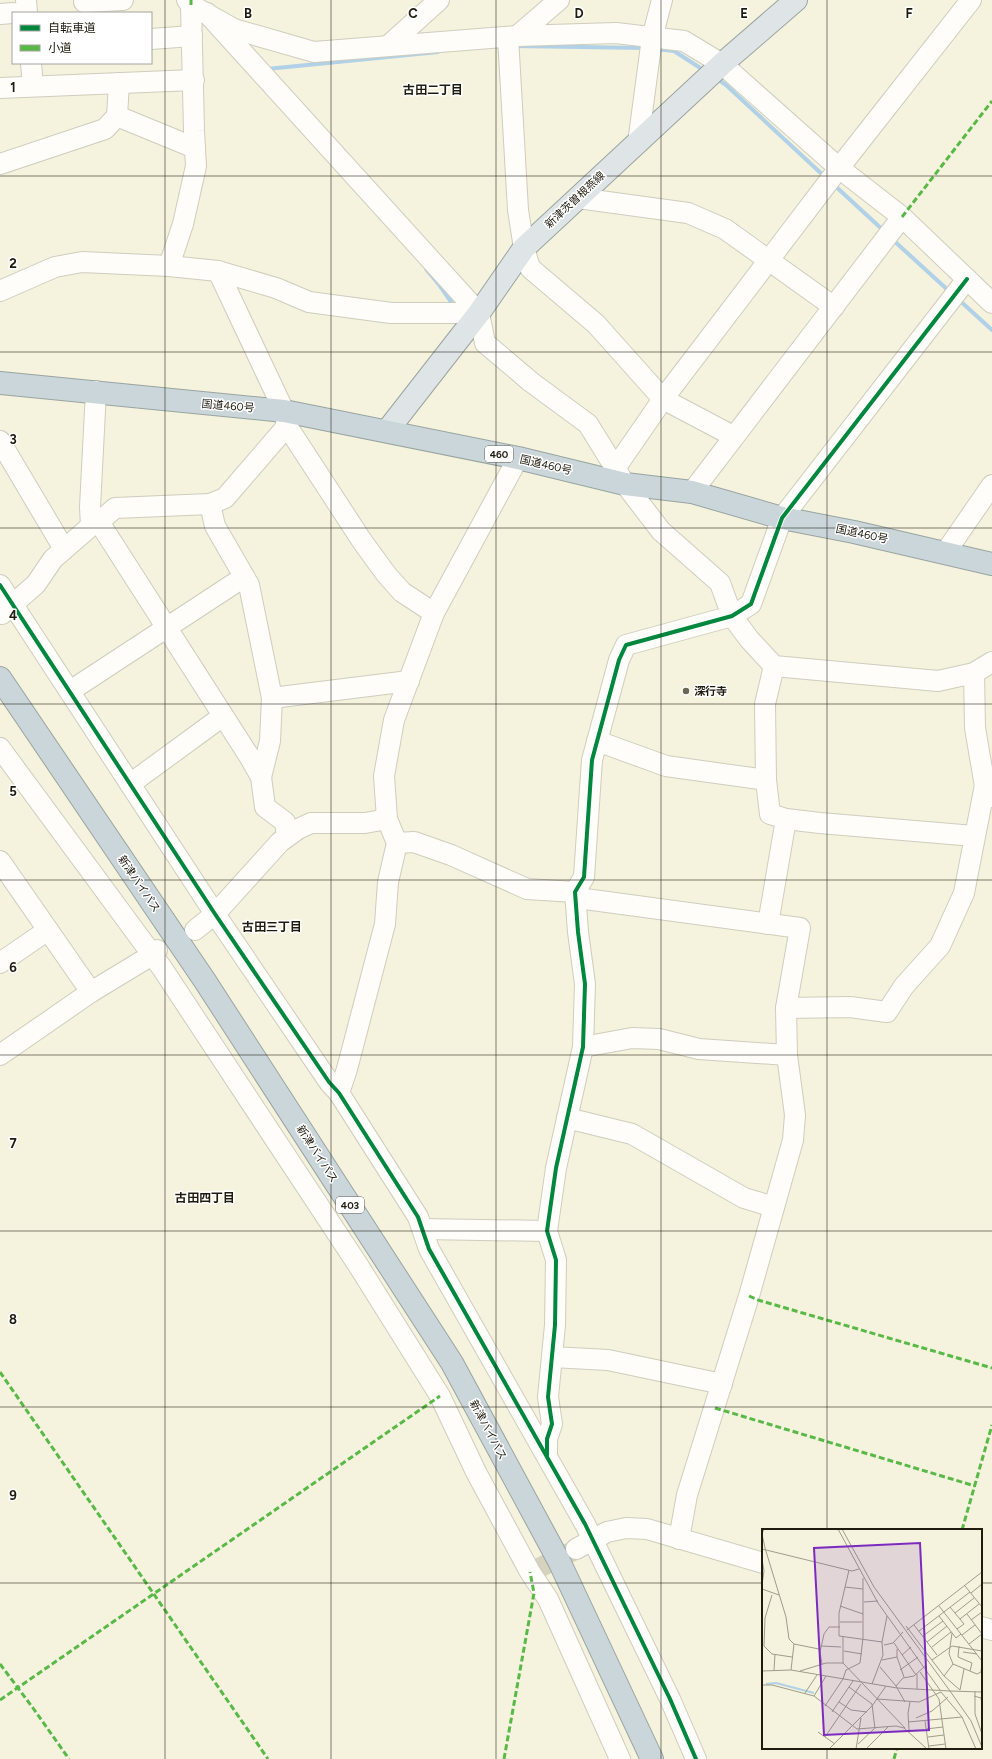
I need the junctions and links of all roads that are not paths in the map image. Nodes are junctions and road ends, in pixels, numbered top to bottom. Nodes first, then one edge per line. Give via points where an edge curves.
1 (26, 0) edge
2 (123, 0) edge
3 (439, 0) edge
4 (559, 0) edge
5 (662, 0) edge
6 (796, 0) edge
7 (971, 0) edge
8 (84, 2) dead end
9 (195, 6) edge
10 (27, 12) edge
11 (0, 14) edge
12 (12, 14) edge
13 (192, 36) junction
14 (513, 37) junction
15 (652, 38) junction
16 (152, 39) edge
17 (388, 46) junction
18 (31, 64) edge
19 (714, 71) junction
20 (194, 80) junction
21 (119, 82) junction
22 (33, 86) junction
23 (0, 88) edge
24 (118, 116) junction
25 (638, 143) junction
26 (195, 148) junction
27 (0, 164) edge
28 (839, 168) junction
29 (578, 198) junction
30 (902, 218) junction
31 (524, 248) junction
32 (770, 260) junction
33 (169, 266) junction
34 (218, 271) junction
35 (967, 279) junction
36 (0, 291) edge
37 (992, 303) edge
38 (834, 307) junction
39 (479, 313) junction
40 (0, 383) edge
41 (96, 391) junction
42 (663, 399) junction
43 (286, 419) junction
44 (387, 431) junction
45 (733, 436) junction
46 (0, 441) edge
47 (518, 458) junction
48 (621, 475) junction
49 (992, 485) edge
50 (692, 492) junction
51 (210, 504) junction
52 (782, 518) junction
53 (95, 524) junction
54 (64, 549) junction
55 (945, 554) junction
56 (992, 564) edge
57 (244, 577) junction
58 (0, 585) edge
59 (8, 610) junction
60 (434, 613) junction
61 (732, 616) junction
62 (167, 629) junction
63 (992, 662) edge
64 (774, 666) junction
65 (974, 673) junction
66 (0, 678) edge
67 (409, 681) junction
68 (70, 691) junction
69 (272, 698) junction
70 (223, 716) junction
71 (597, 742) junction
72 (0, 748) edge
73 (261, 777) junction
74 (766, 780) junction
75 (130, 784) junction
76 (985, 785) junction
77 (992, 812) edge
78 (387, 819) junction
79 (786, 819) junction
80 (287, 836) junction
81 (974, 836) junction
82 (397, 843) junction
83 (0, 861) edge
84 (7, 887) edge
85 (575, 892) junction
86 (215, 914) junction
87 (768, 924) junction
88 (48, 930) junction
89 (195, 930) dead end
90 (155, 953) junction
91 (0, 963) edge
92 (91, 992) junction
93 (786, 1008) junction
94 (583, 1047) junction
95 (0, 1055) edge
96 (787, 1055) junction
97 (338, 1093) junction
98 (567, 1118) junction
99 (774, 1207) junction
100 (423, 1229) junction
101 (548, 1231) junction
102 (552, 1357) junction
103 (722, 1384) junction
104 (547, 1455) junction
105 (679, 1539) junction
106 (584, 1544) junction
107 (762, 1563) edge
108 (982, 1627) edge
109 (992, 1630) edge
110 (620, 1759) edge
111 (652, 1759) edge
112 (696, 1759) edge

1 - 10 street
2 - 8 street
3 - 17 street
4 - 14 street
5 - 15 street
6 - 19 main road, 新津茨曽根燕線
7 - 28 street
9 - 13 street
9 - 17 street via 234,29 314,52
9 - 39 street
11 - 12 street
13 - 16 street
13 - 20 street
14 - 15 street via 616,32
14 - 17 street
14 - 31 street via 518,210
15 - 19 street via 684,41
15 - 25 street
18 - 22 street
19 - 25 main road, 新津茨曽根燕線
19 - 28 street
20 - 21 street
20 - 26 street
21 - 22 street
21 - 24 street
22 - 23 street
24 - 26 street
24 - 27 street via 105,129
25 - 29 main road, 新津茨曽根燕線
26 - 33 street via 196,166 183,224
28 - 30 street
28 - 32 street
29 - 31 main road, 新津茨曽根燕線
29 - 32 street via 688,213 725,229
30 - 35 street
30 - 38 street
31 - 39 main road, 新津茨曽根燕線
31 - 42 street via 530,268 596,324
32 - 38 street
32 - 42 street
33 - 34 street
33 - 36 street via 82,262 55,267
34 - 39 street via 276,288 310,302 391,313
34 - 43 street
35 - 37 street
35 - 52 street
38 - 45 street
39 - 44 main road, 新津茨曽根燕線
39 - 48 street via 485,343 531,382 588,424
40 - 41 highway, 国道460号 / 460
41 - 43 highway, 国道460号 / 460
41 - 53 street via 90,507
42 - 45 street
42 - 48 street
43 - 44 highway, 国道460号 / 460
43 - 51 street via 225,498
43 - 60 street via 362,541 386,574 402,592
44 - 47 highway, 国道460号 / 460
45 - 50 street
46 - 54 street
47 - 48 highway, 国道460号 / 460
47 - 60 street
48 - 50 highway, 国道460号 / 460
48 - 61 street via 661,530 720,583
49 - 55 street
50 - 52 highway, 国道460号 / 460
51 - 53 street via 126,506 115,508
51 - 57 street via 215,526
52 - 55 highway, 国道460号 / 460
52 - 61 street via 751,604
53 - 54 street
53 - 62 street
54 - 59 street via 53,559 36,584
55 - 56 highway, 国道460号 / 460
57 - 62 street
57 - 69 street via 249,585
58 - 59 street
59 - 68 street
60 - 67 street
61 - 64 street
61 - 71 street via 626,645 619,660
62 - 68 street
62 - 70 street
63 - 65 street
64 - 65 street via 938,681
64 - 74 street via 765,704
65 - 76 street via 976,728
66 - 111 highway, 新津バイパス / 403 via 205,981 452,1363 559,1561
67 - 69 street
67 - 78 street via 394,720 384,776
68 - 75 street
69 - 73 street via 270,741
70 - 73 street
70 - 75 street
71 - 74 street via 666,766
71 - 85 street via 592,760 584,877
72 - 90 street
73 - 80 street via 265,807 286,822
74 - 79 street via 770,814
75 - 86 street
76 - 77 street
76 - 81 street
78 - 80 street via 365,823 311,823
78 - 82 street
79 - 81 street
79 - 87 street
80 - 86 street
81 - 93 street via 964,892 940,946 904,986 887,1012 850,1007
82 - 85 street via 414,842 451,855 527,889
82 - 97 street via 388,882 385,924 347,1069
83 - 84 street
84 - 88 street
85 - 87 street via 584,899
85 - 94 street via 585,984
86 - 89 street
86 - 97 street
87 - 93 street via 800,928
88 - 91 street
88 - 92 street
90 - 92 street
90 - 110 street via 162,968 358,1264 440,1396 476,1472 535,1570
92 - 95 street
93 - 96 street
94 - 96 street via 632,1038 659,1039 700,1049
94 - 98 street
96 - 99 street via 795,1115 793,1140
97 - 100 street via 418,1217
98 - 99 street via 632,1134 744,1198
98 - 101 street via 556,1168
99 - 103 street
100 - 101 street
100 - 104 street via 429,1249
101 - 102 street via 556,1260
102 - 103 street via 608,1360
102 - 104 street via 548,1397 552,1424 547,1439
103 - 105 street via 687,1495
104 - 106 street via 586,1524
105 - 106 street via 647,1529 626,1528 608,1532
105 - 107 street
106 - 112 street via 670,1699
108 - 109 street

